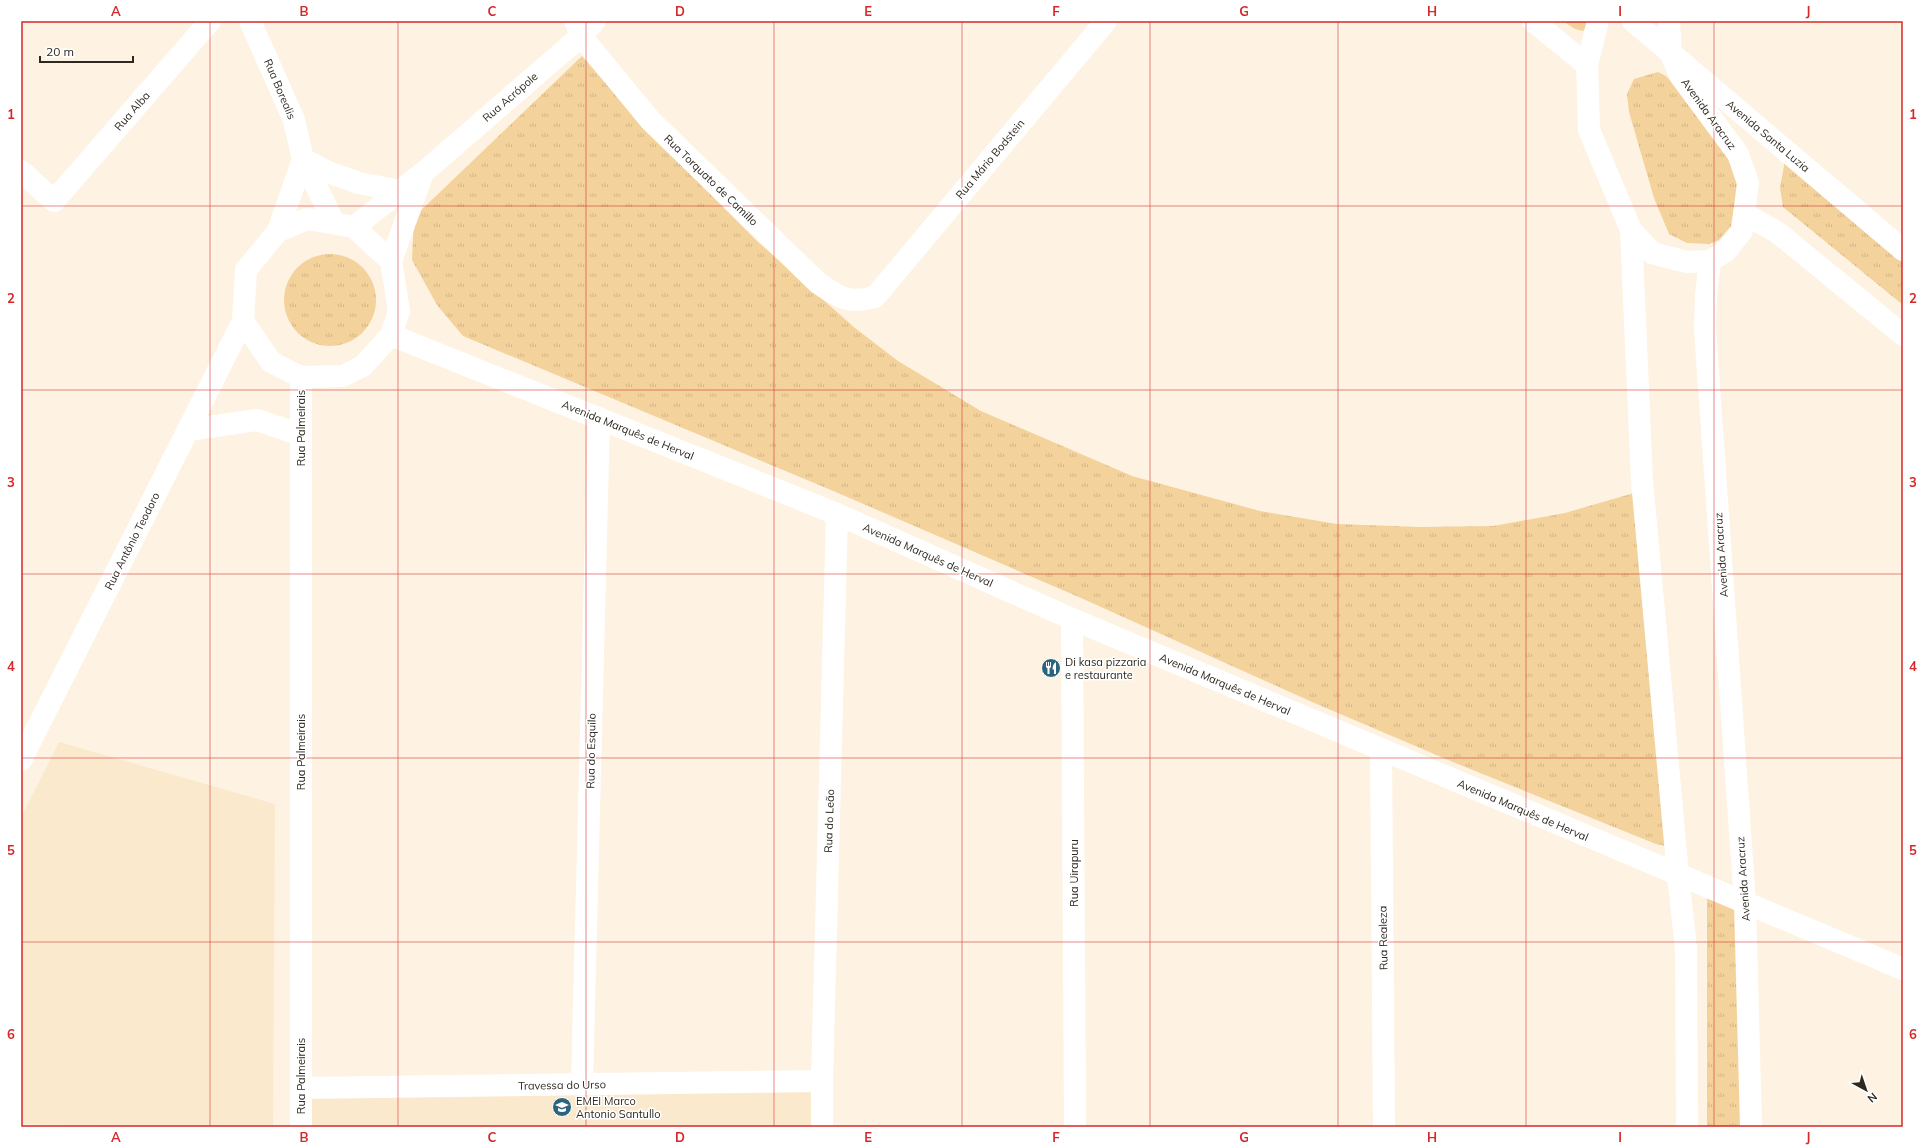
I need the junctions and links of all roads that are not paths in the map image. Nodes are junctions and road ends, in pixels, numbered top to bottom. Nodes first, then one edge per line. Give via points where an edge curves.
1 (210, 21) edge
2 (250, 21) edge
3 (1106, 21) edge
4 (1533, 21) edge
5 (1598, 21) edge
6 (1633, 21) edge
7 (1669, 21) edge
8 (584, 26) edge
9 (1671, 54) junction
10 (1587, 65) junction
11 (304, 159) junction
12 (21, 172) edge
13 (424, 172) junction
14 (400, 191) junction
15 (1744, 214) junction
16 (344, 225) junction
17 (1631, 230) junction
18 (278, 232) junction
19 (1903, 250) edge
20 (391, 261) junction
21 (1710, 261) junction
22 (875, 297) joint
23 (243, 320) junction
24 (391, 335) junction
25 (1903, 335) edge
26 (301, 377) junction
27 (599, 418) junction
28 (188, 430) junction
29 (301, 435) junction
30 (837, 514) junction
31 (1072, 619) junction
32 (1381, 750) junction
33 (21, 760) edge
34 (1678, 875) junction
35 (1745, 904) junction
36 (1903, 969) edge
37 (822, 1081) junction
38 (582, 1084) junction
39 (301, 1088) junction
40 (301, 1127) edge
41 (822, 1127) edge
42 (1075, 1127) edge
43 (1384, 1127) edge
44 (1687, 1127) edge
45 (1751, 1127) edge

1 - 12 street, Rua Alba via 54,201
2 - 11 street, Rua Borealis via 294,120
3 - 22 street, Rua Mário Bodstein
4 - 10 street
5 - 10 street
6 - 9 street, Avenida Santa Luzia
7 - 9 street, Avenida Aracruz
8 - 13 street, Rua Acrópole
8 - 22 street, Rua Torquato de Camillo via 650,120 818,283 842,299 859,301
9 - 15 street, Avenida Aracruz via 1681,77 1738,154 1748,183
9 - 19 street, Avenida Santa Luzia
10 - 17 street via 1589,130
11 - 14 street via 330,173 359,183
11 - 16 street, Rua Borealis
11 - 18 street
13 - 14 street, Rua Acrópole
13 - 20 street, Rua Acrópole
14 - 16 street, Rua Acrópole
15 - 21 street, Avenida Aracruz via 1742,231 1726,251
15 - 25 street via 1777,232
16 - 18 street via 307,219
16 - 20 street
17 - 21 street via 1652,254 1687,262
17 - 34 street via 1642,481
18 - 23 street via 246,270
20 - 24 street via 399,310
21 - 35 street, Avenida Aracruz via 1705,329
23 - 26 street via 271,362
23 - 28 street, Rua Antônio Teodoro
24 - 26 street via 363,366 344,376
24 - 27 street, Avenida Marquês de Herval
26 - 29 street, Rua Palmeirais
27 - 30 street, Avenida Marquês de Herval
27 - 38 street, Rua do Esquilo
28 - 29 street via 257,420
28 - 33 street, Rua Antônio Teodoro
29 - 39 street, Rua Palmeirais
30 - 31 street, Avenida Marquês de Herval
30 - 37 street, Rua do Leão
31 - 32 street, Avenida Marquês de Herval
31 - 42 street, Rua Uirapuru
32 - 34 street, Avenida Marquês de Herval
32 - 43 street, Rua Realeza
34 - 35 street, Avenida Marquês de Herval
34 - 44 street via 1686,949
35 - 36 street, Avenida Marquês de Herval
35 - 45 street, Avenida Aracruz
37 - 38 street, Travessa do Urso
37 - 41 street, Rua do Leão
38 - 39 street, Travessa do Urso
39 - 40 street, Rua Palmeirais

